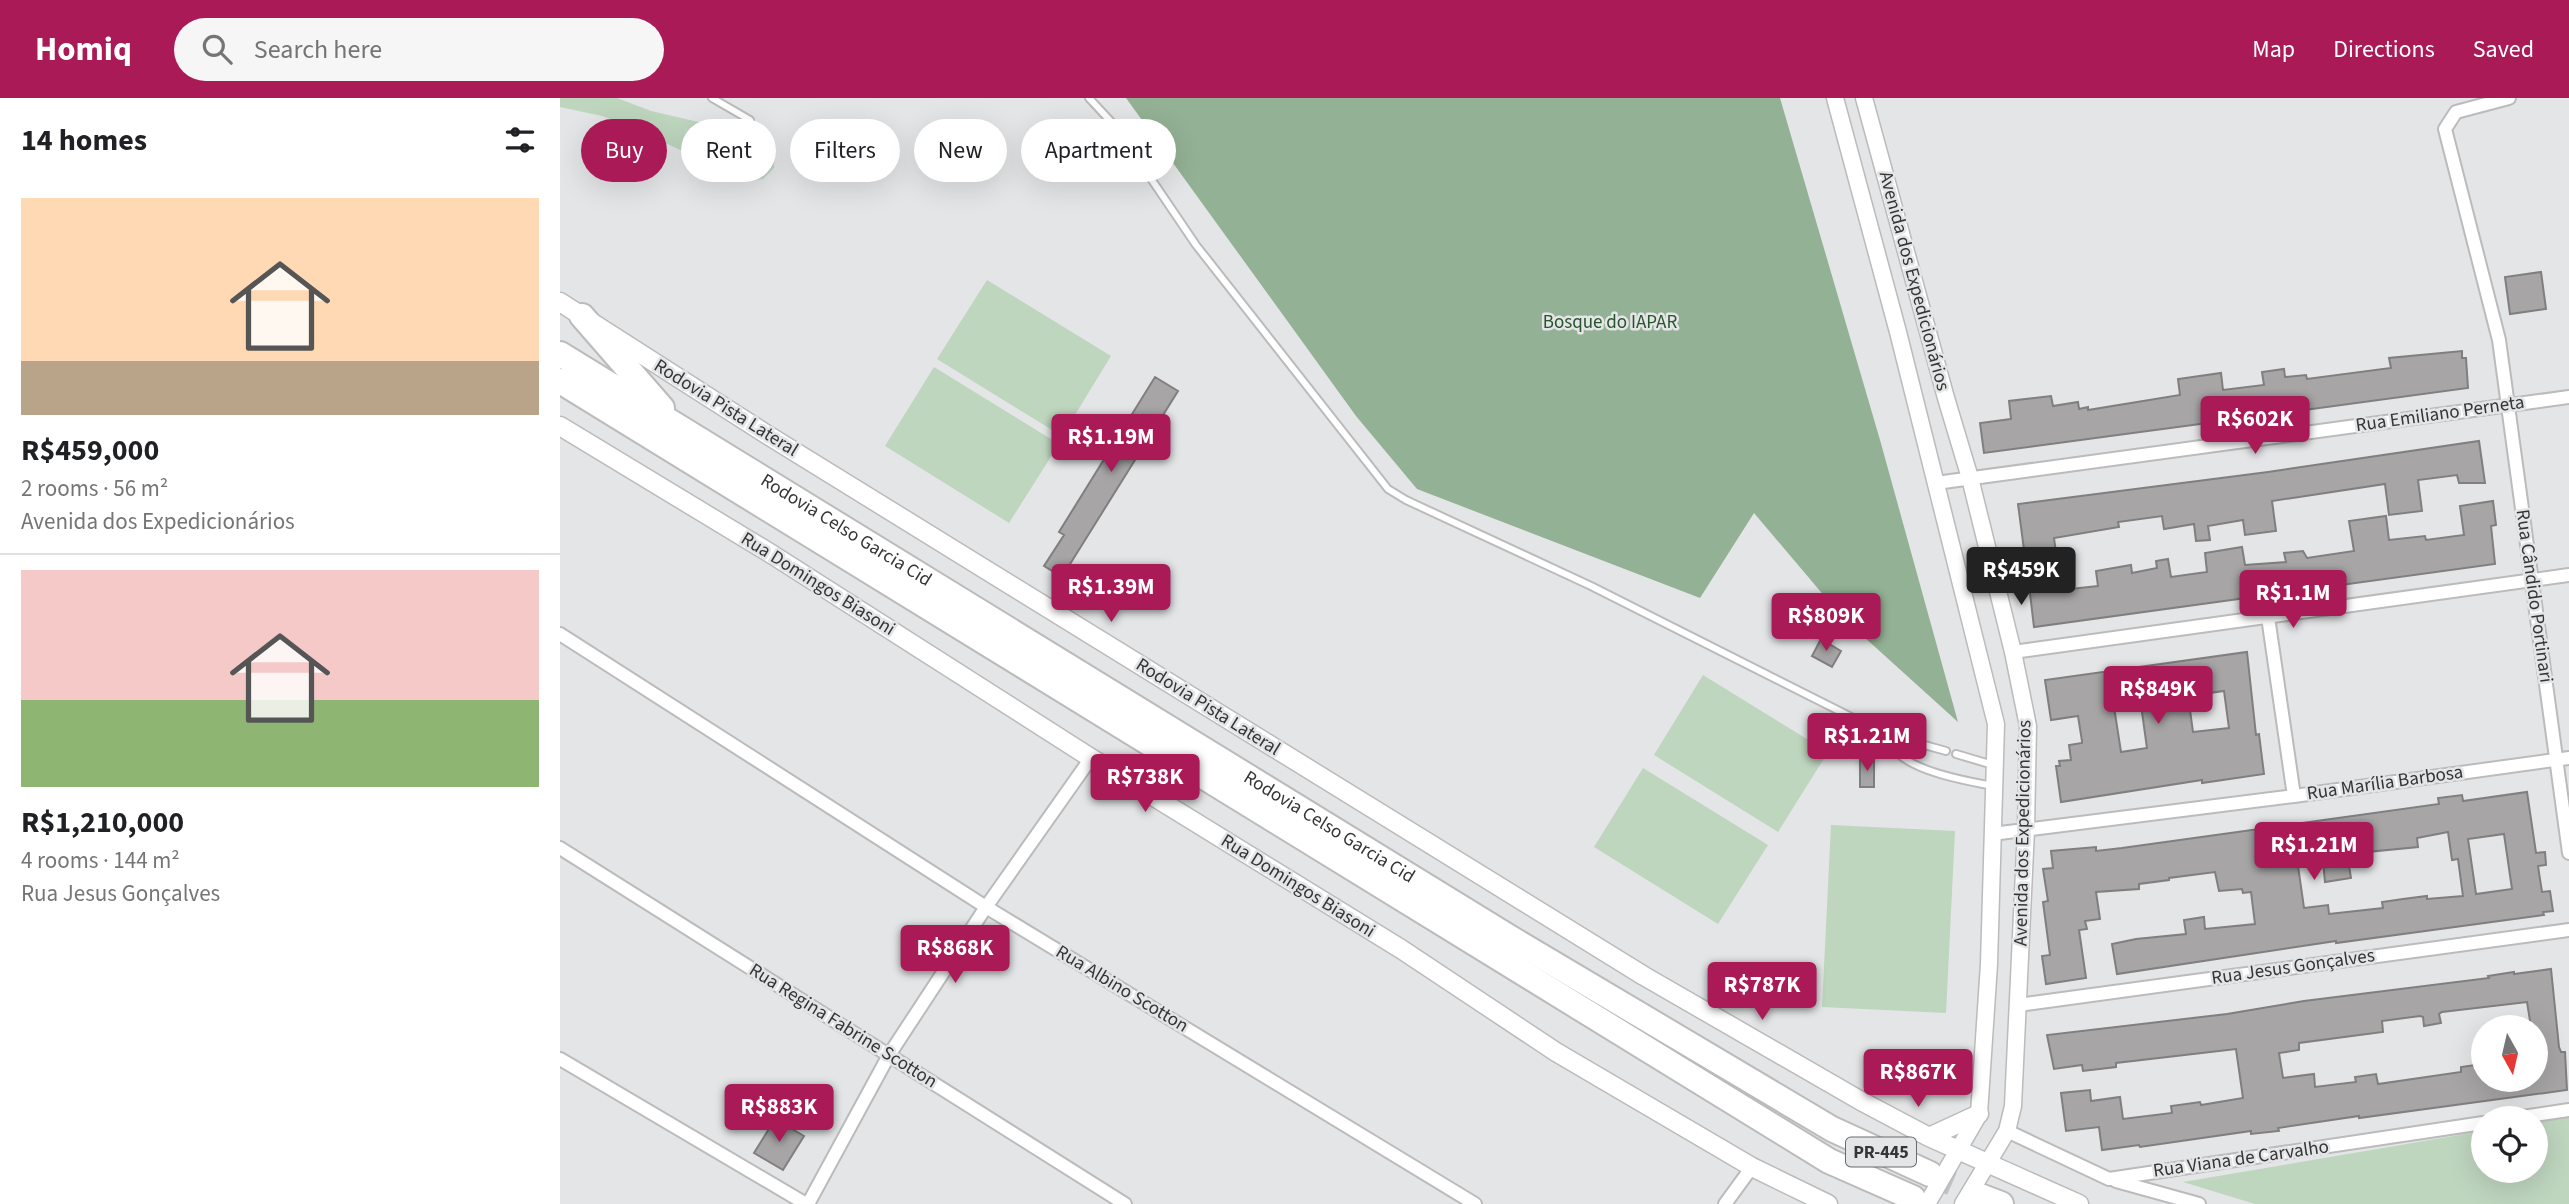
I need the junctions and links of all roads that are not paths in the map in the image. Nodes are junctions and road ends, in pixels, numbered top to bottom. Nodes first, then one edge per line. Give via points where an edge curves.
1 (712, 98) edge
2 (1089, 98) edge
3 (1835, 98) edge
4 (1864, 98) edge
5 (2509, 98) edge
6 (748, 119) edge
7 (560, 302) edge
8 (582, 316) junction
9 (560, 354) edge
10 (560, 381) edge
11 (2569, 397) edge
12 (2508, 405) junction
13 (560, 426) edge
14 (678, 427) junction
15 (1970, 478) junction
16 (1936, 483) junction
17 (2569, 575) edge
18 (2532, 580) junction
19 (2269, 617) junction
20 (560, 634) edge
21 (2013, 652) junction
22 (1885, 734) junction
23 (1946, 751) dead end
24 (1956, 754) dead end
25 (1091, 758) junction
26 (2563, 759) edge
27 (1995, 765) junction
28 (1994, 786) junction
29 (2294, 796) junction
30 (2026, 829) junction
31 (1992, 834) junction
32 (560, 848) edge
33 (2569, 853) edge
34 (986, 907) junction
35 (2569, 930) edge
36 (2018, 1005) junction
37 (889, 1055) junction
38 (560, 1059) edge
39 (2569, 1110) edge
40 (2548, 1113) edge
41 (1979, 1114) junction
42 (2471, 1125) edge
43 (2007, 1131) junction
44 (1929, 1137) junction
45 (1959, 1149) junction
46 (1988, 1163) junction
47 (1752, 1167) junction
48 (1930, 1174) tunnel mouth
49 (2109, 1179) junction
50 (1920, 1201) edge
51 (1981, 1201) edge
52 (807, 1204) edge
53 (1125, 1204) edge
54 (1475, 1204) edge
55 (1725, 1204) edge
56 (1828, 1204) edge
57 (2079, 1204) edge
58 (2199, 1204) edge

1 - 6 lane
2 - 22 lane via 1116,128 1212,266 1388,489
3 - 16 street, Avenida dos Expedicionários
4 - 15 street, Avenida dos Expedicionários
5 - 12 street, Rua Cândido Portinari via 2456,112 2445,129 2499,340
7 - 8 main road, Rodovia Pista Lateral
8 - 14 highway
8 - 44 main road, Rodovia Pista Lateral / PR-445 via 1644,976
9 - 14 highway, Rodovia Celso Garcia Cid / PR-445
10 - 50 highway, Rodovia Celso Garcia Cid / PR-445 via 1818,1154
11 - 12 street, Rua Emiliano Perneta
12 - 15 street, Rua Emiliano Perneta
12 - 18 street, Rua Cândido Portinari
13 - 25 main road, Rua Domingos Biasoni via 773,555
14 - 48 highway, Rodovia Celso Garcia Cid / PR-445 via 1524,946 1832,1129
15 - 16 street, Rua Emiliano Perneta
15 - 21 street, Avenida dos Expedicionários
16 - 27 street, Avenida dos Expedicionários via 1996,724
17 - 18 street
18 - 19 street
18 - 26 street, Rua Cândido Portinari
19 - 21 street
19 - 29 street
20 - 34 street, Rua Albino Scotton
21 - 30 street, Avenida dos Expedicionários via 2028,726
22 - 23 lane
22 - 28 lane via 1899,754 1915,765
24 - 27 lane
25 - 34 street
25 - 47 main road, Rua Domingos Biasoni via 1401,949 1556,1052
26 - 29 street, Rua Marília Barbosa
26 - 33 street, Rua Cândido Portinari
27 - 28 street, Avenida dos Expedicionários
28 - 31 street, Avenida dos Expedicionários
29 - 30 street, Rua Marília Barbosa
30 - 31 street, Rua Marília Barbosa
30 - 36 street, Avenida dos Expedicionários
31 - 41 street, Avenida dos Expedicionários
32 - 37 street, Rua Regina Fabrine Scotton
34 - 37 street
34 - 54 street, Rua Albino Scotton
35 - 36 street, Rua Jesus Gonçalves
36 - 43 street, Avenida dos Expedicionários
37 - 52 street
37 - 53 street, Rua Regina Fabrine Scotton
38 - 52 street
39 - 40 street
41 - 44 main road
41 - 45 street, Avenida dos Expedicionários
42 - 49 street, Rua Viana de Carvalho
43 - 46 street, Avenida dos Expedicionários
43 - 49 street
44 - 45 main road, PR-445
45 - 46 main road, PR-445
45 - 50 street, Avenida dos Expedicionários
46 - 51 street, Avenida dos Expedicionários
46 - 57 main road, PR-445
47 - 55 street
47 - 56 main road
49 - 58 street

